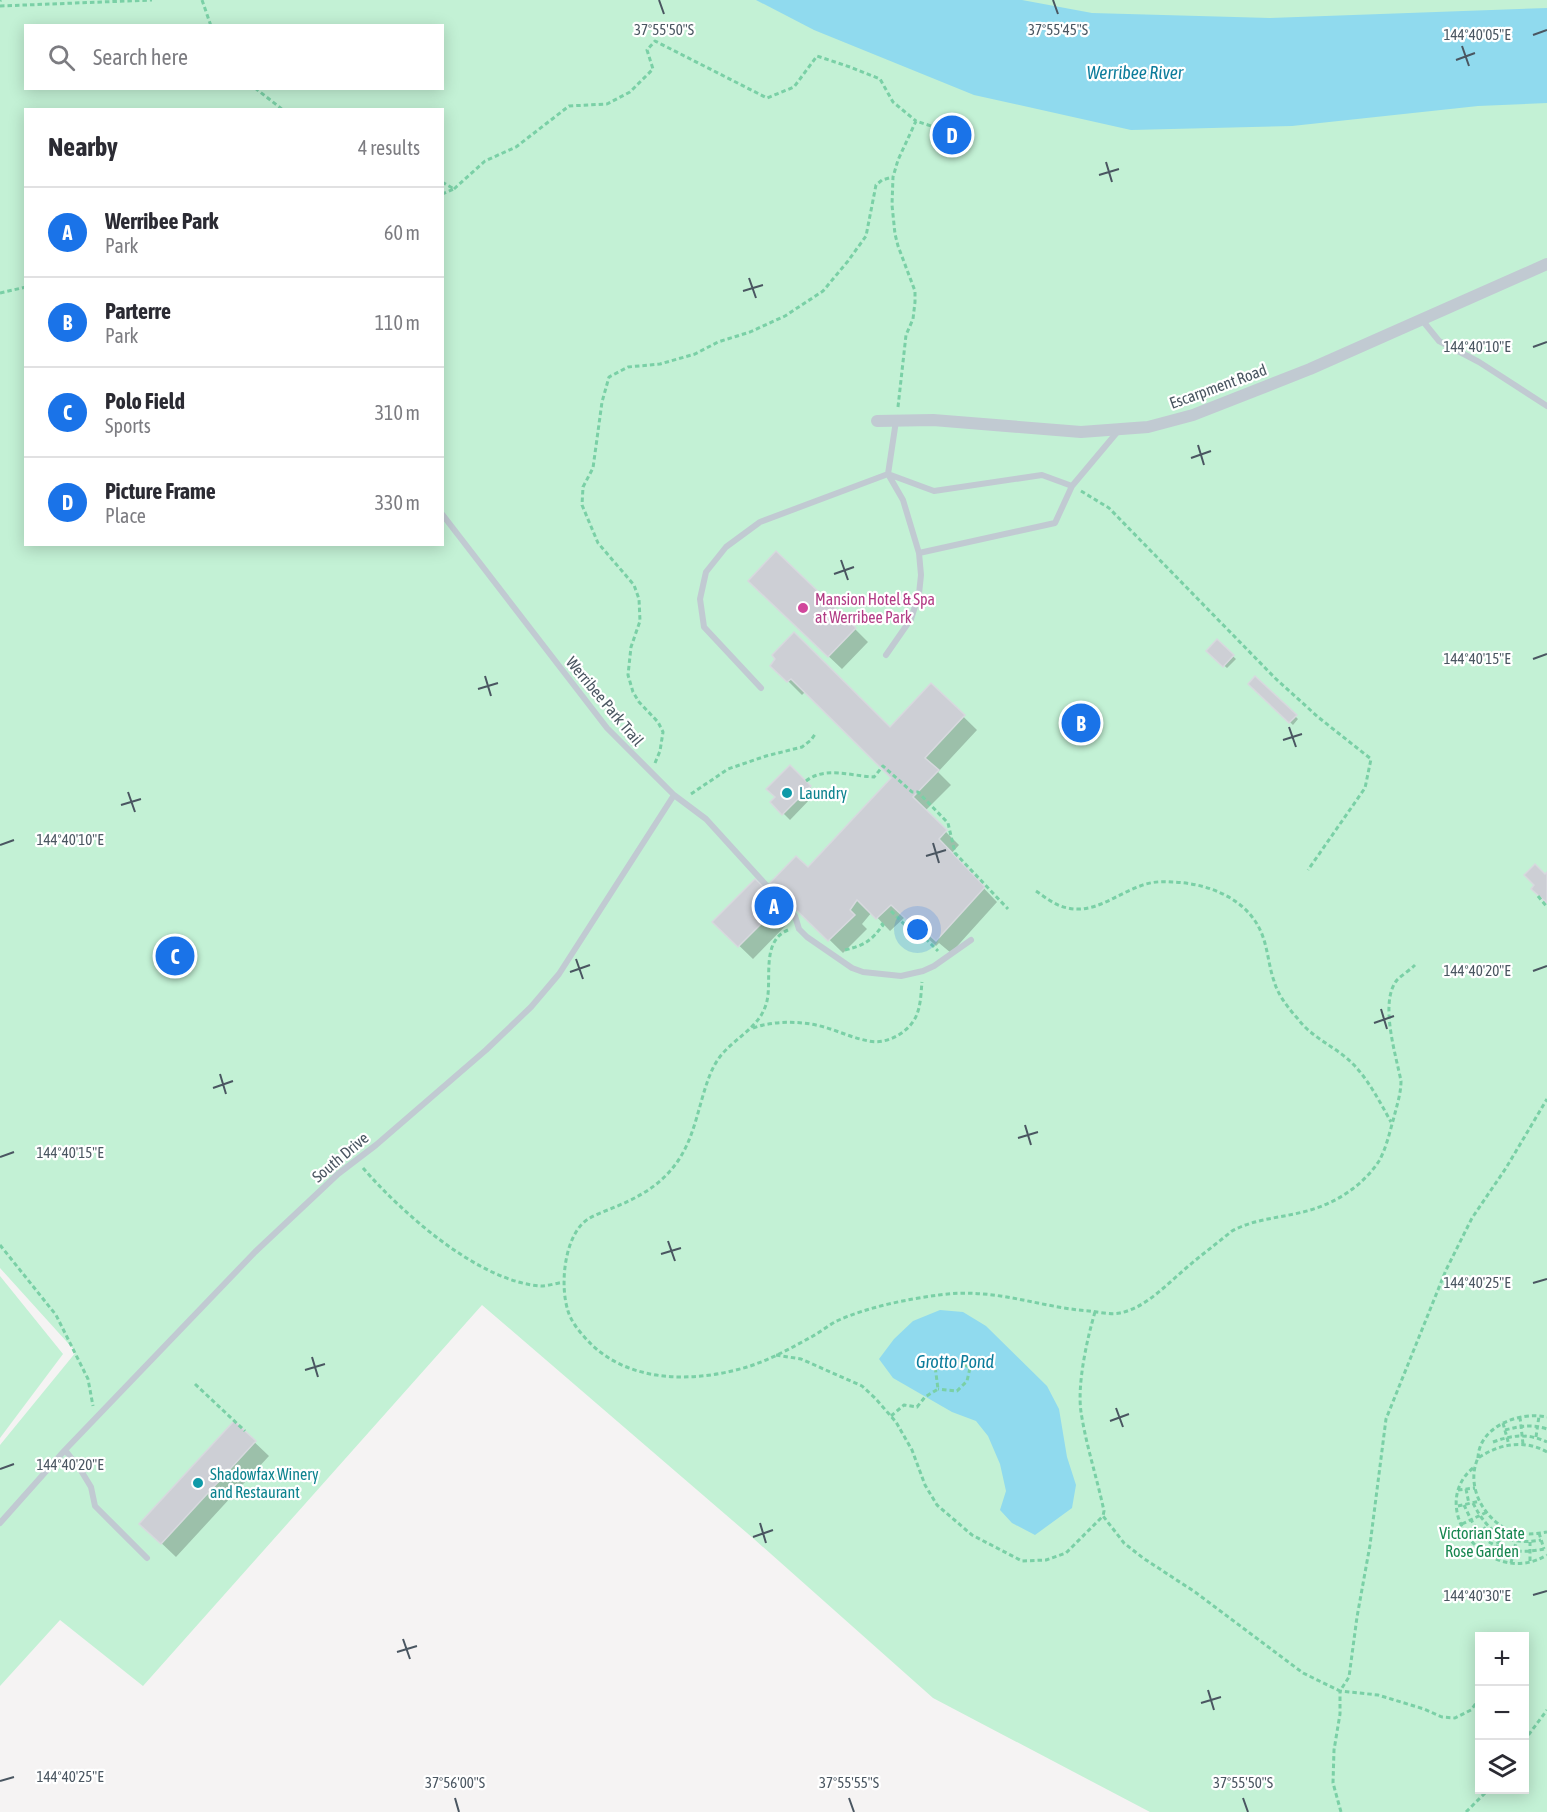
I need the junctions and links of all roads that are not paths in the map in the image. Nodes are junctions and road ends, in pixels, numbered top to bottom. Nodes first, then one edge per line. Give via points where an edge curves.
1 (1547, 264) edge
2 (1422, 320) junction
3 (1547, 406) edge
4 (877, 421) dead end
5 (897, 421) junction
6 (1120, 430) junction
7 (888, 474) junction
8 (1072, 486) junction
9 (444, 517) edge
10 (918, 553) junction
11 (886, 655) dead end
12 (761, 688) dead end
13 (674, 795) junction
14 (767, 886) dead end
15 (775, 893) dead end
16 (971, 940) dead end
17 (64, 1450) junction
18 (0, 1523) edge
19 (147, 1558) dead end

1 - 2 street, Escarpment Road
2 - 3 lane via 1439,341
2 - 6 street, Escarpment Road via 1193,415
4 - 5 street, Escarpment Road
5 - 6 street, Escarpment Road via 933,420 1081,432
5 - 7 lane
6 - 8 lane
7 - 8 lane via 934,491 1042,475
7 - 10 lane via 903,500
7 - 12 lane via 760,522 726,547 706,572 700,599 704,627
8 - 10 lane via 1055,523
9 - 13 lane, Werribee Park Trail via 607,729
10 - 11 lane via 919,594 911,618
13 - 14 lane, Werribee Park Trail via 706,819
13 - 17 lane, South Drive via 559,974 538,999 486,1050 338,1174 255,1252
15 - 16 lane via 795,916 799,929 823,949 852,968 876,975 901,976 923,971
17 - 18 lane, South Drive
17 - 19 lane via 91,1487 95,1506

